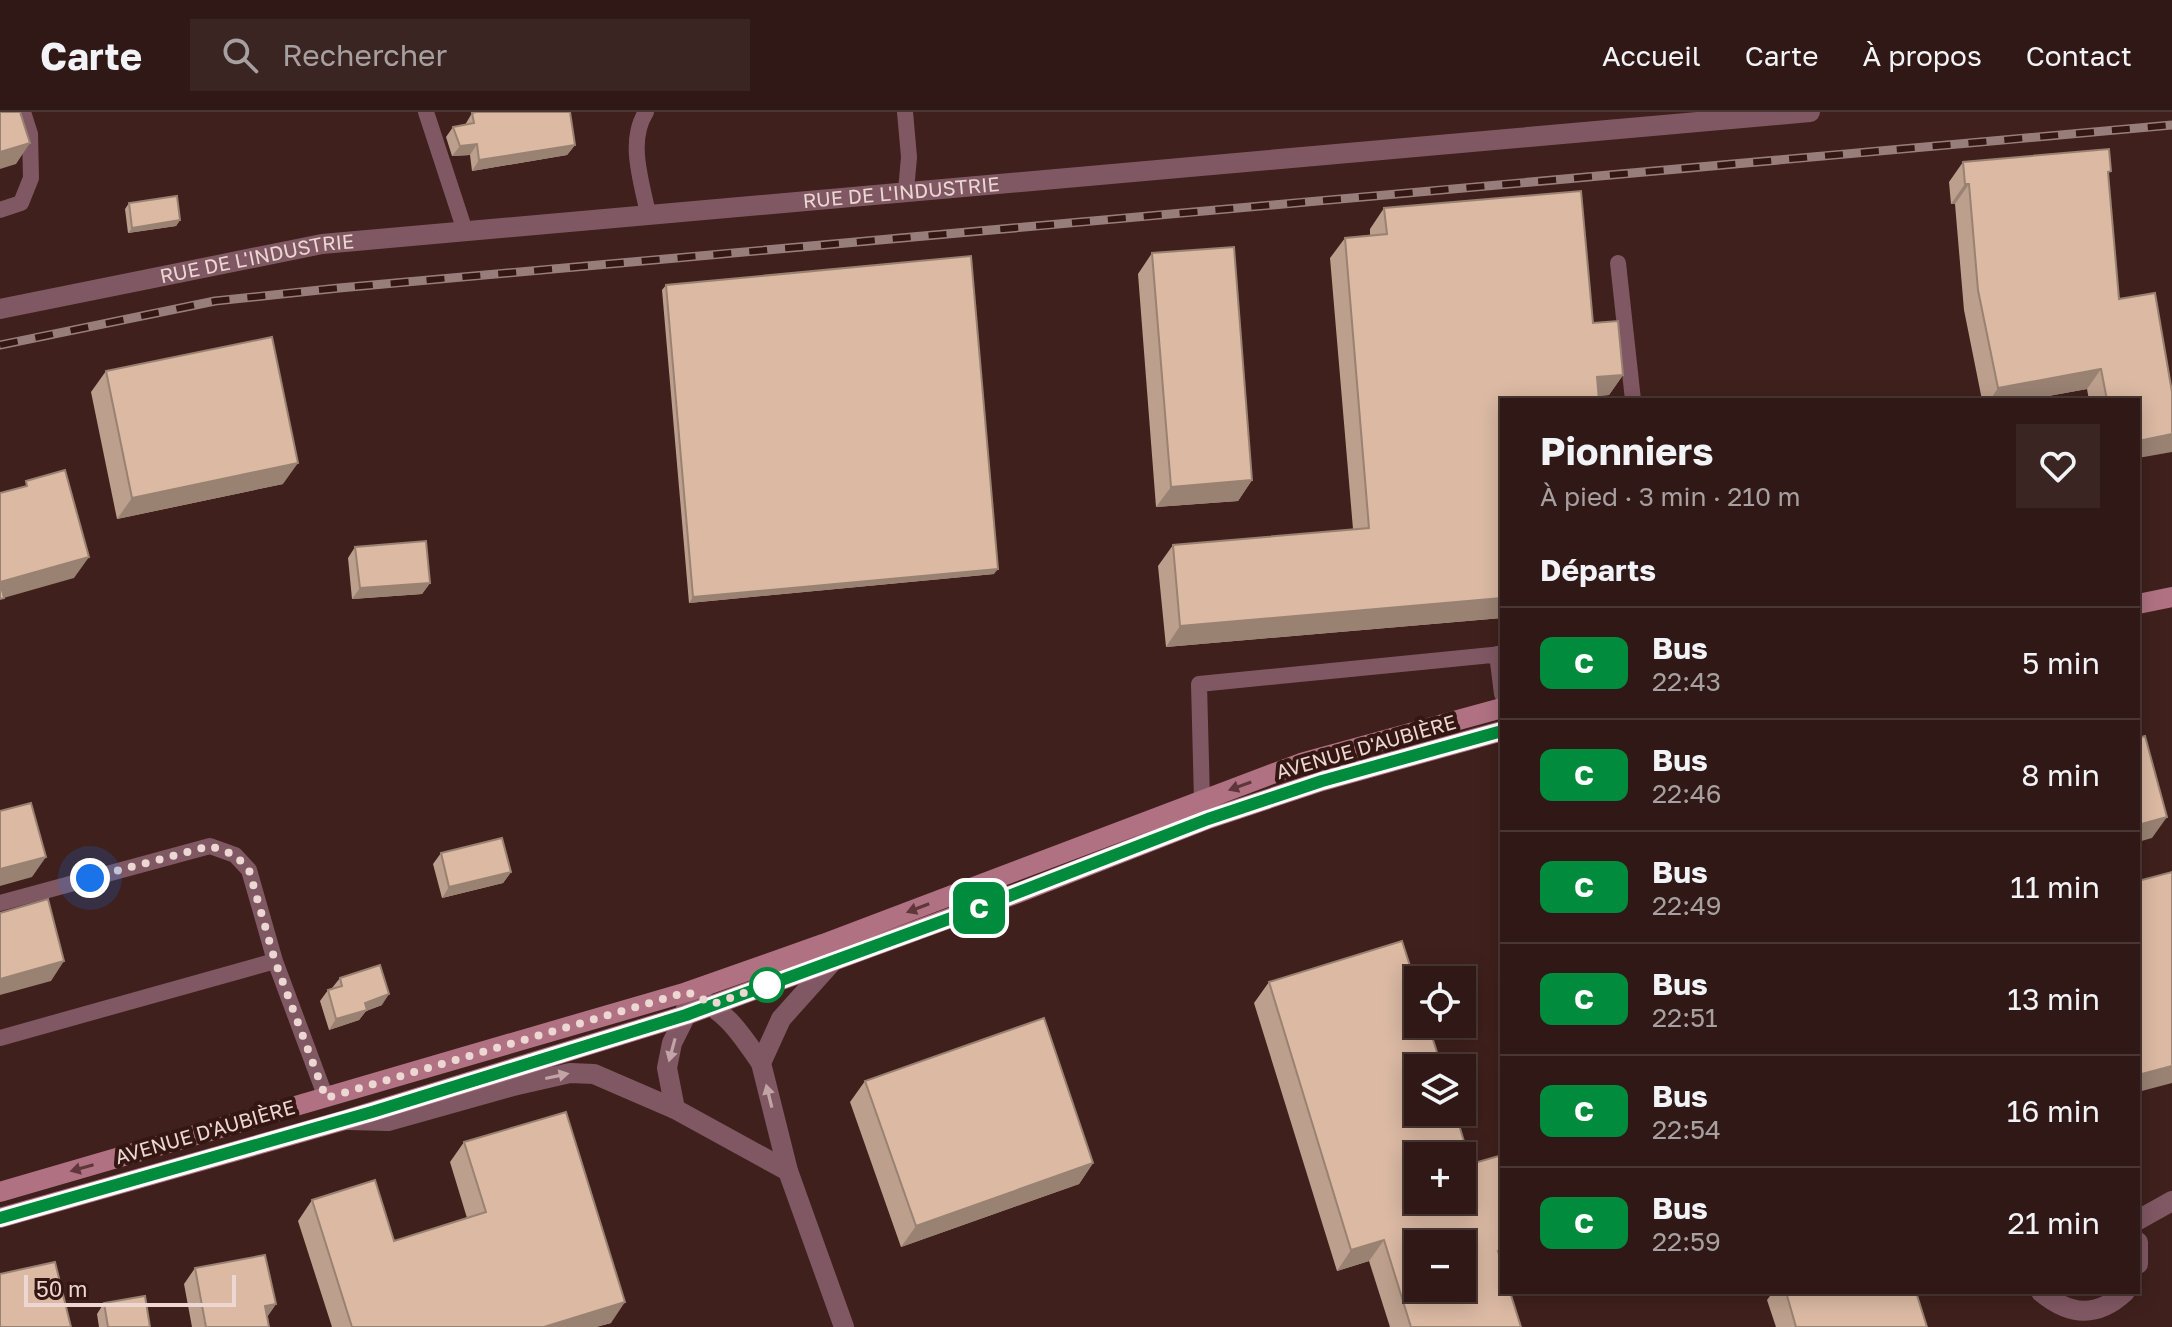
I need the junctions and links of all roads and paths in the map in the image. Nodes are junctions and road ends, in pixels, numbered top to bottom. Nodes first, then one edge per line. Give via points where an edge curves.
1 (23, 112) edge
2 (426, 112) edge
3 (646, 112) edge
4 (905, 112) edge
5 (1810, 112) edge
6 (906, 191) junction
7 (0, 210) edge
8 (648, 214) junction
9 (465, 231) junction
10 (1618, 263) dead end
11 (0, 309) edge
12 (1633, 398) edge
13 (2172, 597) edge
14 (2140, 605) edge
15 (1500, 654) edge
16 (1500, 709) edge
17 (1500, 732) edge
18 (1205, 810) junction
19 (0, 903) edge
20 (275, 961) junction
21 (832, 962) junction
22 (687, 992) junction
23 (713, 1004) junction
24 (686, 1015) junction
25 (0, 1038) edge
26 (761, 1063) junction
27 (326, 1098) junction
28 (675, 1109) junction
29 (345, 1120) junction
30 (788, 1171) junction
31 (0, 1192) edge
32 (2172, 1201) edge
33 (0, 1218) edge
34 (2140, 1219) edge
35 (2044, 1294) edge
36 (2123, 1294) edge
37 (2070, 1319) edge
38 (844, 1327) edge

1 - 7 lane via 30,134 31,178 21,203
2 - 9 lane
3 - 8 lane via 636,144
4 - 6 lane
5 - 6 street, RUE DE L'INDUSTRIE
6 - 8 street, RUE DE L'INDUSTRIE
8 - 9 street, RUE DE L'INDUSTRIE
9 - 11 street, RUE DE L'INDUSTRIE via 322,244
10 - 12 lane
13 - 14 main road
15 - 18 lane via 1199,684
16 -> 18 main road, AVENUE D'AUBIÈRE via 1301,763
17 - 18 main road, AVENUE D'AUBIÈRE
18 - 21 main road, AVENUE D'AUBIÈRE
18 -> 22 main road, AVENUE D'AUBIÈRE
19 - 20 lane via 210,846 235,855 249,870
20 - 25 lane
20 - 27 lane
21 - 23 main road, AVENUE D'AUBIÈRE
21 - 26 street via 781,1019
22 - 23 street
22 - 24 street
22 - 27 main road, AVENUE D'AUBIÈRE
23 - 24 main road, AVENUE D'AUBIÈRE
23 - 26 street
24 -> 28 street via 667,1068
24 - 29 main road, AVENUE D'AUBIÈRE
30 -> 26 street
27 -> 31 main road, AVENUE D'AUBIÈRE
29 -> 28 street via 388,1121 570,1073 594,1074
28 - 30 street
29 - 33 main road, AVENUE D'AUBIÈRE
30 - 38 street
32 - 34 street
35 - 37 street
36 - 37 street via 2109,1305

